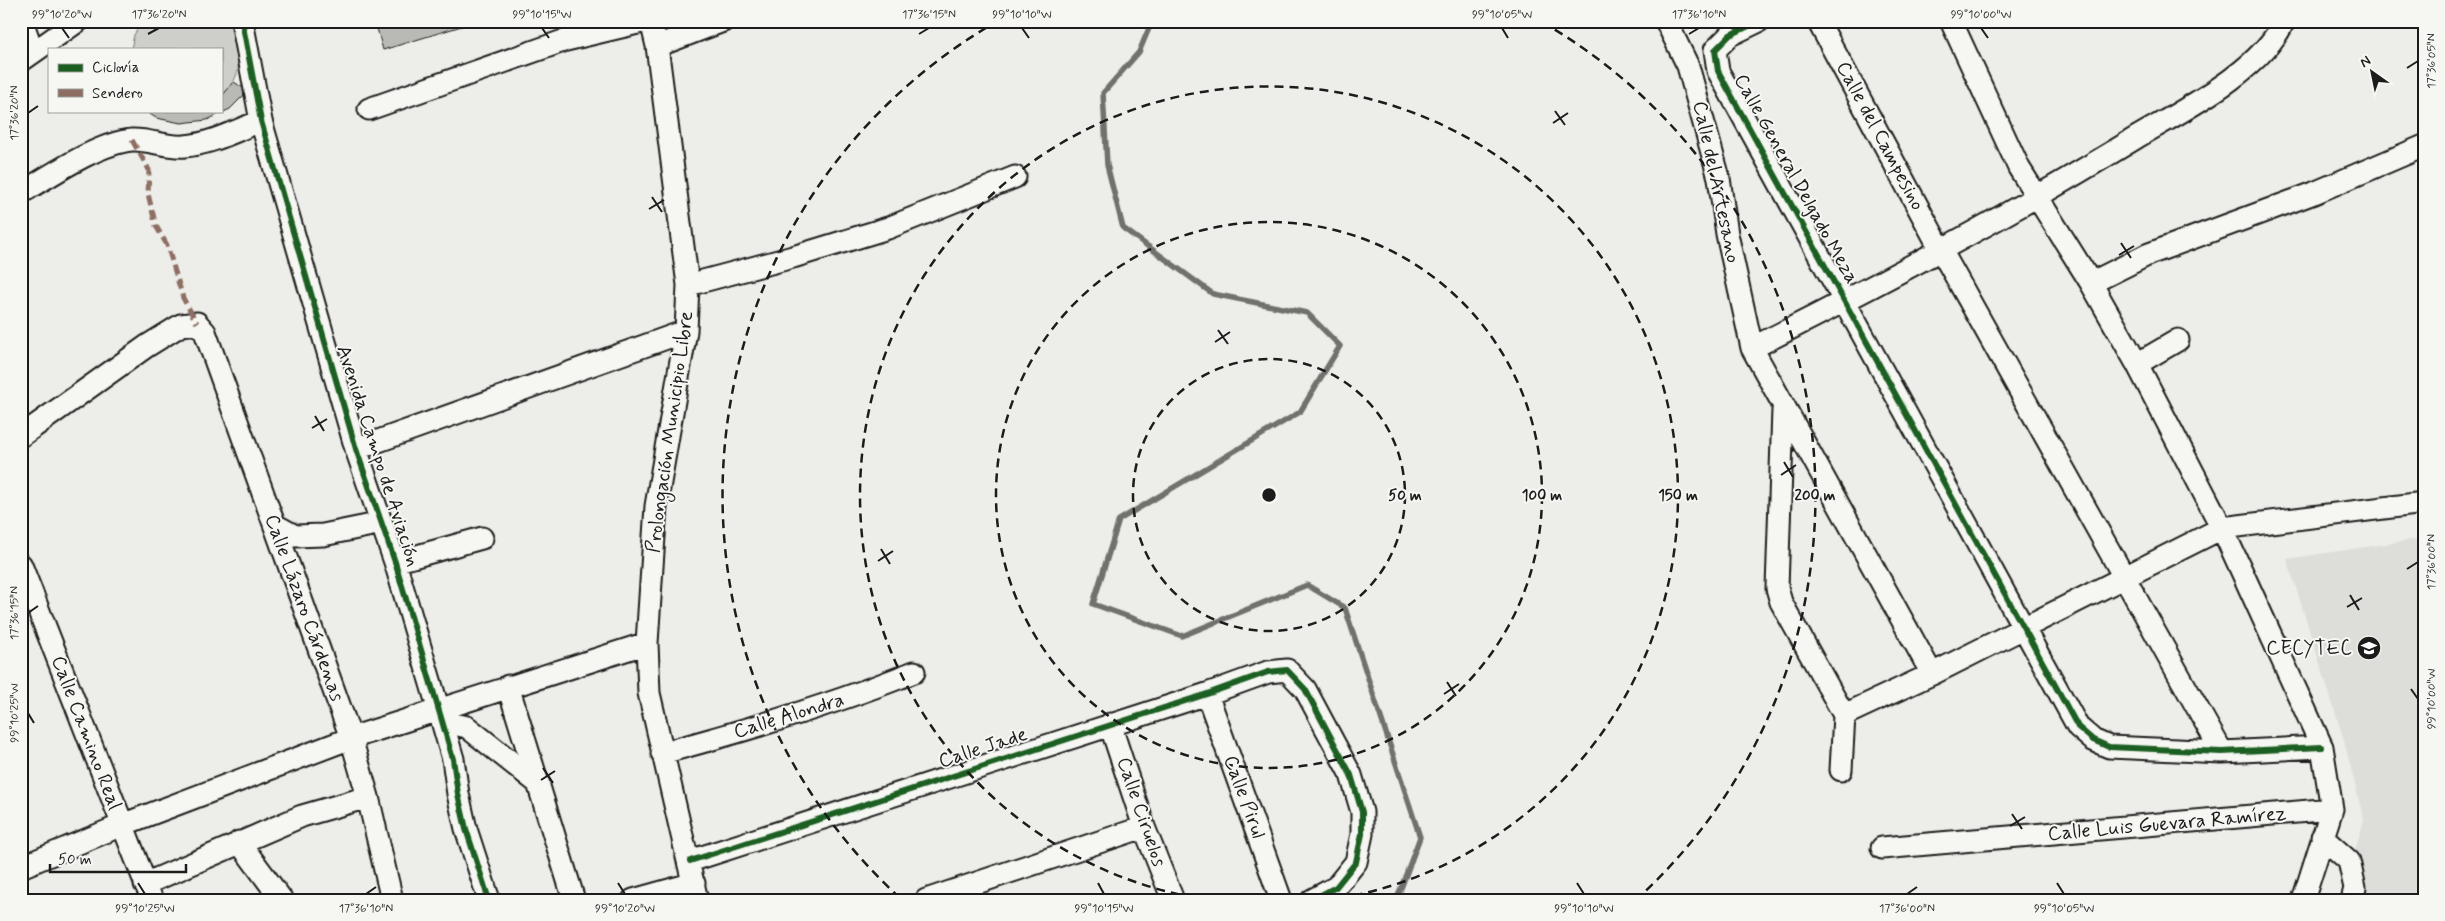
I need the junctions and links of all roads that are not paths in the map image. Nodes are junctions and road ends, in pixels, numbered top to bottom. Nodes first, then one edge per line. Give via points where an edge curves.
1 (22, 21) edge
2 (78, 21) edge
3 (242, 21) edge
4 (646, 21) edge
5 (651, 21) edge
6 (723, 21) edge
7 (1666, 21) edge
8 (1759, 21) edge
9 (1818, 21) edge
10 (1951, 21) edge
11 (2284, 21) edge
12 (1728, 28) edge
13 (656, 46) junction
14 (27, 57) edge
15 (369, 109) dead end
16 (261, 121) junction
17 (2424, 146) edge
18 (1015, 177) dead end
19 (21, 193) edge
20 (2037, 199) junction
21 (1942, 250) junction
22 (2091, 283) junction
23 (688, 285) junction
24 (1845, 302) junction
25 (686, 331) junction
26 (2178, 340) dead end
27 (1752, 348) junction
28 (2137, 364) junction
29 (1784, 409) junction
30 (21, 436) edge
31 (356, 449) junction
32 (2424, 502) edge
33 (382, 522) junction
34 (275, 525) junction
35 (2222, 528) junction
36 (482, 538) dead end
37 (395, 562) junction
38 (21, 565) edge
39 (2124, 577) junction
40 (27, 598) edge
41 (2024, 628) junction
42 (647, 642) junction
43 (914, 672) dead end
44 (1932, 674) junction
45 (508, 686) junction
46 (1207, 694) junction
47 (1844, 715) junction
48 (441, 716) junction
49 (1110, 724) junction
50 (351, 738) junction
51 (2322, 746) junction
52 (2222, 752) junction
53 (662, 753) junction
54 (1841, 770) dead end
55 (539, 784) junction
56 (368, 797) junction
57 (2332, 810) junction
58 (122, 825) junction
59 (1144, 826) junction
60 (2322, 837) junction
61 (239, 842) junction
62 (1882, 848) dead end
63 (690, 860) junction
64 (21, 867) edge
65 (149, 892) edge
66 (696, 892) edge
67 (387, 898) edge
68 (282, 900) edge
69 (489, 900) edge
70 (574, 900) edge
71 (633, 900) edge
72 (926, 900) edge
73 (1173, 900) edge
74 (1282, 900) edge
75 (1312, 900) edge
76 (2303, 900) edge
77 (2352, 900) edge

1 - 14 street
2 - 14 street
3 - 16 street, Avenida Campo de Aviación
4 - 15 street via 566,40
5 - 13 street, Prolongación Municipio Libre
6 - 13 street
7 - 27 street, Calle del Artesano via 1688,66 1718,178
8 - 12 street
9 - 21 street, Calle del Campesino
10 - 20 street via 2019,168
11 - 20 street via 2280,31 2251,63 2213,92
12 - 24 street, Calle General Delgado Meza via 1715,50 1718,71
13 - 23 street, Prolongación Municipio Libre
16 - 19 street via 212,140 185,146 132,140 108,147 68,165
16 - 31 street, Avenida Campo de Aviación
17 - 22 street via 2314,193 2149,254
18 - 23 street via 888,228
20 - 21 street
20 - 22 street
21 - 24 street
21 - 39 street, Calle del Campesino
22 - 28 street
23 - 25 street, Prolongación Municipio Libre
24 - 27 street
24 - 41 street, Calle General Delgado Meza
25 - 31 street
25 - 42 street, Prolongación Municipio Libre via 656,506
26 - 28 street
27 - 29 street, Calle del Artesano
28 - 35 street
29 - 44 street, Calle del Artesano
29 - 47 street via 1777,588 1781,602
30 - 34 street, Calle Lázaro Cárdenas via 147,346 181,325 197,323 205,332
31 - 33 street, Avenida Campo de Aviación
32 - 35 street
33 - 34 street via 322,535 295,536
33 - 37 street, Avenida Campo de Aviación
34 - 50 street, Calle Lázaro Cárdenas
35 - 39 street
35 - 51 street
36 - 37 street
37 - 48 street, Avenida Campo de Aviación
38 - 40 street, Calle Camino Real
39 - 41 street
39 - 52 street, Calle del Campesino
40 - 58 street, Calle Camino Real
41 - 44 street
41 - 52 street, Calle General Delgado Meza via 2078,727 2093,740 2108,746
42 - 45 street
42 - 53 street, Prolongación Municipio Libre via 649,693
43 - 53 street, Calle Alondra via 858,695
44 - 47 street
45 - 48 street
45 - 55 street
46 - 49 street, Calle Jade
46 - 74 street, Calle Pirul
46 - 75 street, Calle Jade via 1268,672 1287,670 1305,689 1351,775 1362,812 1362,834 1356,862 1336,887
47 - 54 street
48 - 50 street
48 - 55 street via 467,727
48 - 69 street, Avenida Campo de Aviación via 453,758 466,829
49 - 59 street, Calle Ciruelos
49 - 63 street, Calle Jade
50 - 56 street, Calle Lázaro Cárdenas
50 - 58 street
51 - 52 street, Calle General Delgado Meza
51 - 57 street
53 - 63 street, Prolongación Municipio Libre
55 - 70 street
56 - 61 street via 302,816
56 - 67 street, Calle Lázaro Cárdenas
57 - 60 street
57 - 62 street, Calle Luis Guevara Ramírez
58 - 64 street
58 - 65 street, Calle Camino Real
59 - 72 street
59 - 73 street, Calle Ciruelos
60 - 76 street
60 - 77 street via 2349,861 2355,888
61 - 65 street
61 - 68 street
63 - 66 street, Prolongación Municipio Libre
66 - 71 street

